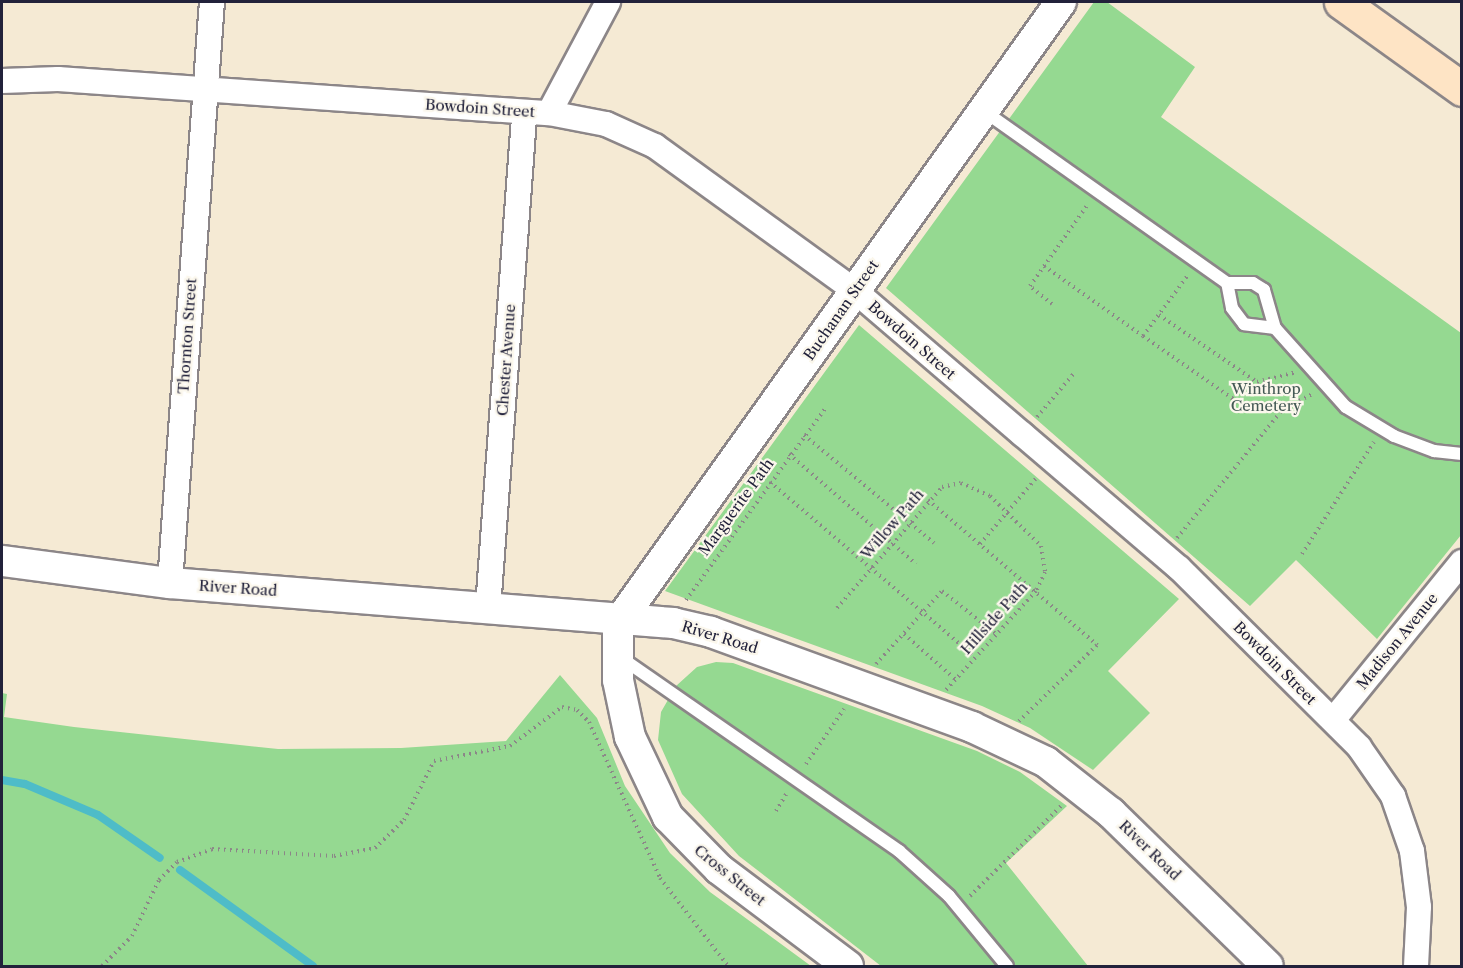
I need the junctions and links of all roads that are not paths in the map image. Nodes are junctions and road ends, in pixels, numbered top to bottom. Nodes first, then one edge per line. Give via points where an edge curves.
1 (212, 2) edge
2 (608, 2) edge
3 (1061, 2) edge
4 (1341, 2) edge
5 (2, 81) edge
6 (205, 89) junction
7 (1461, 89) edge
8 (983, 111) junction
9 (524, 112) junction
10 (549, 113) junction
11 (1227, 283) junction
12 (855, 291) junction
13 (1275, 328) junction
14 (1461, 454) edge
15 (2, 561) edge
16 (1461, 562) edge
17 (170, 583) junction
18 (488, 608) junction
19 (621, 619) junction
20 (616, 655) junction
21 (1333, 720) junction
22 (848, 966) edge
23 (1007, 966) edge
24 (1268, 966) edge
25 (1416, 966) edge

1 - 6 street, Thornton Street
2 - 10 street
3 - 8 street, Buchanan Street
4 - 7 main road
5 - 6 street, Bowdoin Street via 58,79
6 - 9 street, Bowdoin Street
6 - 17 street, Thornton Street
8 - 11 lane
8 - 12 street, Buchanan Street
9 - 10 street, Bowdoin Street
9 - 18 street, Chester Avenue
10 - 12 street, Bowdoin Street via 606,124 655,146
11 - 13 lane via 1232,309 1244,324
11 - 13 lane via 1253,283 1264,290
12 - 19 street, Buchanan Street
12 - 21 street, Bowdoin Street via 1163,555
13 - 14 lane via 1346,407 1383,429 1434,451
15 - 17 street, River Road
16 - 21 street, Madison Avenue
17 - 18 street, River Road
18 - 19 street, River Road
19 - 20 street, Cross Street
19 - 24 street, River Road via 670,623 711,632 1001,739 1080,786
20 - 22 street, Cross Street via 630,737 668,817 719,869
20 - 23 lane via 899,851 959,908
21 - 25 street, Bowdoin Street via 1379,772 1405,824 1418,892

